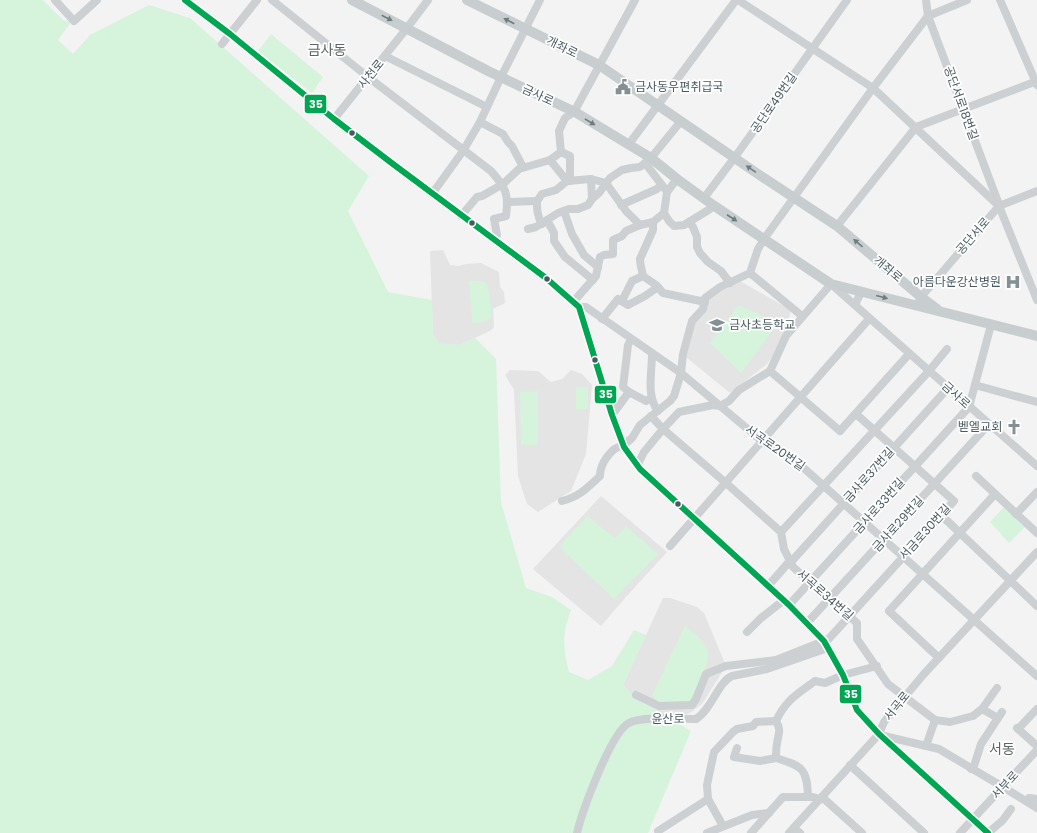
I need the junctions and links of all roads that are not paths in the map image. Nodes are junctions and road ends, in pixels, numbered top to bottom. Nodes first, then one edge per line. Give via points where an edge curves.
1 (55, 0) edge
2 (97, 0) edge
3 (185, 0) edge
4 (257, 0) edge
5 (272, 0) edge
6 (352, 0) edge
7 (428, 0) edge
8 (467, 0) edge
9 (540, 0) edge
10 (635, 0) edge
11 (737, 0) edge
12 (847, 0) edge
13 (926, 0) edge
14 (967, 0) edge
15 (1000, 0) edge
16 (928, 16) junction
17 (407, 28) junction
18 (525, 29) junction
19 (230, 34) junction
20 (222, 44) dead end
21 (812, 49) junction
22 (385, 56) junction
23 (599, 65) junction
24 (368, 77) junction
25 (501, 77) junction
26 (1037, 83) edge
27 (873, 88) junction
28 (658, 106) junction
29 (487, 107) junction
30 (963, 109) junction
31 (574, 112) junction
32 (334, 119) junction
33 (681, 121) junction
34 (480, 122) junction
35 (916, 128) junction
36 (629, 144) junction
37 (463, 151) junction
38 (561, 152) junction
39 (735, 157) junction
40 (550, 160) junction
41 (648, 160) junction
42 (523, 167) junction
43 (591, 179) junction
44 (677, 180) junction
45 (568, 181) junction
46 (606, 183) junction
47 (503, 184) junction
48 (661, 185) junction
49 (1037, 190) edge
50 (667, 192) junction
51 (432, 194) junction
52 (793, 197) junction
53 (704, 198) junction
54 (592, 199) junction
55 (537, 201) junction
56 (508, 202) junction
57 (621, 205) junction
58 (713, 205) junction
59 (999, 206) junction
60 (564, 211) junction
61 (664, 213) junction
62 (460, 216) junction
63 (544, 222) junction
64 (653, 222) junction
65 (689, 222) junction
66 (640, 225) junction
67 (837, 226) junction
68 (528, 229) dead end
69 (764, 239) junction
70 (494, 240) junction
71 (598, 267) junction
72 (750, 273) junction
73 (643, 276) junction
74 (593, 280) junction
75 (730, 283) junction
76 (1034, 283) edge
77 (831, 284) junction
78 (658, 287) junction
79 (861, 292) junction
80 (620, 300) junction
81 (1037, 300) edge
82 (704, 302) junction
83 (919, 302) junction
84 (576, 304) junction
85 (855, 305) junction
86 (802, 316) junction
87 (602, 319) junction
88 (870, 319) junction
89 (990, 325) junction
90 (1037, 336) edge
91 (631, 339) junction
92 (946, 349) dead end
93 (652, 354) junction
94 (909, 354) junction
95 (770, 370) junction
96 (929, 371) junction
97 (681, 373) junction
98 (975, 385) junction
99 (948, 388) junction
100 (629, 392) junction
101 (801, 397) junction
102 (652, 398) junction
103 (1037, 402) edge
104 (720, 406) junction
105 (969, 407) junction
106 (658, 411) junction
107 (856, 414) junction
108 (612, 415) junction
109 (651, 416) junction
110 (989, 424) junction
111 (662, 429) junction
112 (875, 430) junction
113 (763, 442) junction
114 (624, 446) junction
115 (894, 447) junction
116 (638, 466) junction
117 (915, 466) junction
118 (1037, 466) edge
119 (976, 476) dead end
120 (726, 483) junction
121 (935, 483) junction
122 (824, 486) junction
123 (1037, 492) edge
124 (995, 494) junction
125 (562, 501) dead end
126 (844, 503) junction
127 (1016, 514) junction
128 (941, 515) junction
129 (694, 520) junction
130 (864, 522) junction
131 (781, 532) junction
132 (959, 533) junction
133 (1037, 533) edge
134 (884, 539) junction
135 (670, 546) dead end
136 (1037, 552) edge
137 (903, 556) junction
138 (790, 563) junction
139 (923, 574) junction
140 (1010, 581) junction
141 (810, 582) junction
142 (768, 586) junction
143 (829, 599) junction
144 (786, 603) junction
145 (1037, 606) edge
146 (889, 611) junction
147 (849, 616) junction
148 (882, 617) dead end
149 (974, 620) junction
150 (807, 623) junction
151 (747, 632) dead end
152 (826, 644) junction
153 (938, 658) junction
154 (877, 666) junction
155 (843, 675) junction
156 (1037, 676) edge
157 (997, 688) dead end
158 (636, 695) dead end
159 (905, 697) junction
160 (982, 709) junction
161 (1037, 709) edge
162 (935, 720) junction
163 (776, 721) junction
164 (879, 734) junction
165 (926, 746) junction
166 (1037, 746) edge
167 (737, 748) dead end
168 (1037, 750) edge
169 (776, 758) junction
170 (850, 765) junction
171 (971, 769) junction
172 (1003, 786) junction
173 (808, 797) junction
174 (821, 798) junction
175 (708, 799) junction
176 (1037, 808) edge
177 (1011, 809) dead end
178 (769, 813) junction
179 (972, 819) junction
180 (723, 826) junction
181 (658, 831) dead end
182 (794, 831) edge
183 (577, 833) edge
184 (707, 833) edge
185 (751, 833) edge
186 (862, 833) edge
187 (924, 833) edge
188 (960, 833) edge
189 (988, 833) edge

1 - 2 street via 74,21
3 - 19 street, 서곡로20번길
4 - 19 street
5 - 24 street
6 -> 17 main road, 금사로
7 - 17 street, 사천로
18 -> 8 main road, 개좌로
9 - 18 street
10 - 23 street
11 - 21 street
11 - 28 street
12 - 21 street, 공단로49번길
13 - 16 street, 공단서로18번길
14 - 16 street
15 - 26 street
16 - 27 street
16 - 30 street, 공단서로18번길
17 - 22 street, 사천로
17 - 25 main road, 금사로
18 - 23 main road, 개좌로
18 - 25 street
19 - 20 street
19 - 32 street, 서곡로20번길
21 - 27 street
21 - 39 street, 공단로49번길
22 - 24 street, 사천로
22 - 29 street
23 - 28 main road, 개좌로
23 - 31 street
24 - 32 street, 사천로
24 - 37 street
25 - 29 street
25 - 31 main road, 금사로
26 - 30 street
27 - 35 street
27 - 52 street
28 - 33 main road, 개좌로
28 - 36 street
29 - 34 street
30 - 35 street
30 - 59 street, 공단서로18번길
31 -> 36 main road, 금사로
31 - 38 street via 565,118 559,131
32 - 51 street, 서곡로20번길
33 - 39 main road, 개좌로
33 - 41 street
34 - 37 street
34 - 42 street via 503,134
35 - 59 street
35 - 67 street
36 - 41 main road, 금사로
37 - 47 street
37 - 51 street
38 - 40 street
38 - 45 street via 570,156
52 -> 39 main road, 개좌로
39 - 53 street
40 - 42 street
40 - 45 street
41 - 44 main road, 금사로
41 - 46 street via 640,167 622,170
41 - 48 street
42 - 47 street
43 - 45 street
43 - 46 street
43 - 54 street
44 - 50 street
44 - 53 main road, 금사로
45 - 55 street via 556,190 542,194
46 - 54 street
46 - 57 street
47 - 56 street
47 - 62 street via 477,197
48 - 50 street
48 - 57 street
49 - 59 street, 공단서로
50 - 61 street
51 - 62 street, 서곡로20번길
52 - 67 main road, 개좌로
52 - 69 street
53 - 58 main road, 금사로
54 - 60 street via 588,205
55 - 56 street
55 - 63 street via 538,218
56 - 70 street via 506,216 494,219 497,235
57 - 66 street
58 - 65 street
58 -> 69 main road, 금사로
59 - 76 street, 공단서로18번길
59 - 83 street, 공단서로
60 - 63 street
60 - 71 street via 572,234 584,255
61 - 64 street
61 - 65 street via 674,226
62 - 70 street, 서곡로20번길
63 - 68 street via 536,228
63 - 74 street via 554,233 554,241 565,257
64 - 66 street
64 - 73 street via 653,230 640,259
65 - 75 street via 697,237 700,253 721,271
66 - 71 street via 613,240 613,254 600,257
83 -> 67 main road, 개좌로
69 - 72 street
69 - 77 main road, 금사로
70 - 84 street, 서곡로20번길 via 546,278
71 - 74 street
72 - 75 street
72 - 86 street
73 - 78 street
73 - 80 street via 632,281
74 - 84 street
75 - 82 street via 712,292
76 - 81 street, 공단서로18번길
77 - 79 main road, 금사로
77 - 85 street, 금사로
77 - 86 street
78 - 80 street via 628,305
78 - 82 street via 663,293
79 -> 83 main road, 금사로
79 - 85 street
80 - 87 street
82 - 97 street via 702,309 692,321
83 - 89 main road, 개좌로 via 942,312
84 - 87 street, 서곡로20번길
84 - 108 street
85 - 88 street, 금사로
86 - 95 street via 786,336
87 - 91 street, 서곡로20번길
88 - 94 street, 금사로
88 - 101 street
89 - 90 main road, 개좌로
89 - 98 street
91 - 93 street, 서곡로20번길
91 - 100 street via 623,387
92 - 96 street
93 - 97 street, 서곡로20번길
93 - 102 street
94 - 96 street, 금사로
94 - 107 street
95 - 101 street
95 - 104 street
96 - 99 street, 금사로
96 - 112 street
97 - 104 street, 서곡로20번길
97 - 106 street via 674,396
98 - 103 street
98 - 105 street
99 - 105 street, 금사로
99 - 115 street, 금사로37번길
100 - 102 street via 646,401
100 - 108 street
101 - 107 street via 840,432
101 - 113 street
102 - 106 street
104 - 111 street via 713,405 679,412
104 - 113 street, 서곡로20번길
105 - 110 street, 금사로
105 - 117 street, 금사로33번길
106 - 109 street
107 - 112 street, 서금로30번길
108 - 114 street
109 - 111 street
109 - 114 street via 640,425
110 - 118 street, 금사로
110 - 121 street, 금사로29번길
111 - 116 street via 644,452
111 - 120 street
112 - 115 street, 서금로30번길
112 - 122 street
113 - 120 street
113 - 122 street, 서곡로20번길 via 798,462
114 - 116 street
114 - 125 street via 610,454 600,471 600,476 580,494
115 - 117 street, 서금로30번길
115 - 126 street, 금사로37번길
116 - 129 street
117 - 121 street, 서금로30번길
117 - 130 street, 금사로33번길
119 - 124 street
120 - 129 street
120 - 131 street
121 - 128 street, 서금로30번길 via 954,500
121 - 134 street, 금사로29번길
122 - 126 street, 서곡로20번길
122 - 131 street
123 - 127 street
124 - 127 street
124 - 132 street
126 - 130 street, 서곡로20번길
126 - 138 street, 금사로37번길
127 - 133 street
128 - 132 street
128 - 137 street, 서금로30번길
129 - 135 street
129 - 142 street
130 - 134 street, 서곡로20번길
130 - 141 street, 금사로33번길
131 - 138 street, 서곡로34번길
132 - 139 street
132 - 140 street
134 - 137 street, 서곡로20번길
134 - 143 street, 금사로29번길
136 - 140 street, 서곡로
137 - 139 street, 서곡로20번길
137 - 147 street, 서금로30번길
138 - 141 street, 서곡로34번길
138 - 142 street, 금사로37번길
139 - 146 street
139 - 149 street, 서곡로20번길
140 - 145 street
140 - 149 street, 서곡로
141 - 143 street, 서곡로34번길
141 - 144 street, 금사로33번길
142 - 144 street
143 - 147 street, 서곡로34번길
143 - 150 street, 금사로29번길
144 - 150 street
144 - 151 street, 금사로33번길 via 761,618
146 - 148 street
146 - 153 street
147 - 152 street, 서금로30번길
147 - 154 street, 서곡로34번길 via 857,623 857,639
149 - 153 street, 서곡로
149 - 156 street, 서곡로20번길
150 - 152 street
152 - 155 street
152 - 158 street via 776,660 726,666 706,674 692,705 660,706
152 - 183 street, 윤산로 via 767,669 726,678 710,705 696,720 647,719 629,722 610,746
153 - 159 street, 서곡로
154 - 155 street
154 - 159 street, 서곡로34번길 via 888,684
155 - 163 street via 825,683 815,682 788,701
155 - 164 street via 857,710
157 - 160 street
159 - 162 street, 서곡로34번길
159 - 164 street, 서곡로 via 884,722
160 - 162 street via 973,716 950,722
160 - 171 street via 1000,715 981,744
161 - 166 street via 1018,729
162 - 165 street
163 - 169 street via 780,728
163 - 175 street via 756,722 754,726 737,729 714,752 707,785
164 - 165 street
164 - 170 street, 서곡로
164 - 179 street
165 - 171 street via 939,750
167 - 169 street via 734,757 760,761
168 - 172 street, 서부로
169 - 173 street via 793,763 803,770
170 - 174 street, 서곡로
170 - 187 street
171 - 172 street
172 - 176 street
172 - 179 street, 서부로
173 - 174 street
173 - 178 street via 783,797
174 - 182 street, 서곡로
174 - 186 street
175 - 180 street
175 - 181 street
177 - 189 street
178 - 180 street via 752,815
178 - 185 street
179 - 188 street, 서부로
179 - 189 street
180 - 184 street

